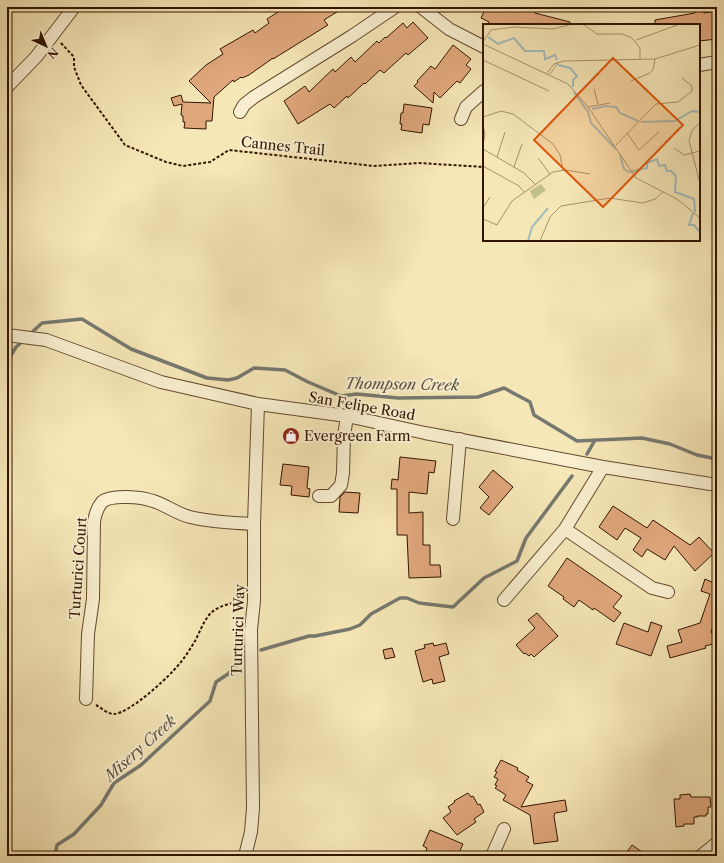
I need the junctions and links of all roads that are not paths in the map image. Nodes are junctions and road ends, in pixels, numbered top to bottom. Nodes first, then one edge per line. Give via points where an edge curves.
1 (74, 7) edge
2 (395, 7) edge
3 (421, 7) edge
4 (483, 46) edge
5 (717, 62) edge
6 (700, 65) edge
7 (7, 87) edge
8 (483, 92) edge
9 (240, 112) dead end
10 (461, 119) dead end
11 (7, 335) edge
12 (258, 404) junction
13 (347, 416) junction
14 (460, 439) junction
15 (603, 467) junction
16 (717, 485) edge
17 (319, 496) dead end
18 (453, 519) dead end
19 (254, 524) junction
20 (565, 529) junction
21 (668, 592) dead end
22 (504, 600) dead end
23 (86, 699) road end
24 (504, 829) dead end
25 (717, 843) edge
26 (245, 856) edge
27 (492, 856) edge
28 (701, 856) edge

1 - 7 street via 36,57
2 - 9 street via 254,97
3 - 4 street via 449,29
5 - 6 street
8 - 10 street via 466,107
11 - 12 street, San Felipe Road via 46,340 161,382
12 - 13 street, San Felipe Road
12 - 19 street, Turturici Way
13 - 14 street, San Felipe Road
13 - 17 street via 341,485 331,496
14 - 15 street, San Felipe Road
14 - 18 street
15 - 16 street, San Felipe Road
15 - 20 street
19 - 23 street, Turturici Court via 194,518 140,498 112,498 103,502 96,512 94,522 93,599 88,634
19 - 26 street, Turturici Way via 254,601 251,630 253,808
20 - 21 street via 652,588
20 - 22 street
24 - 27 street
25 - 28 street

